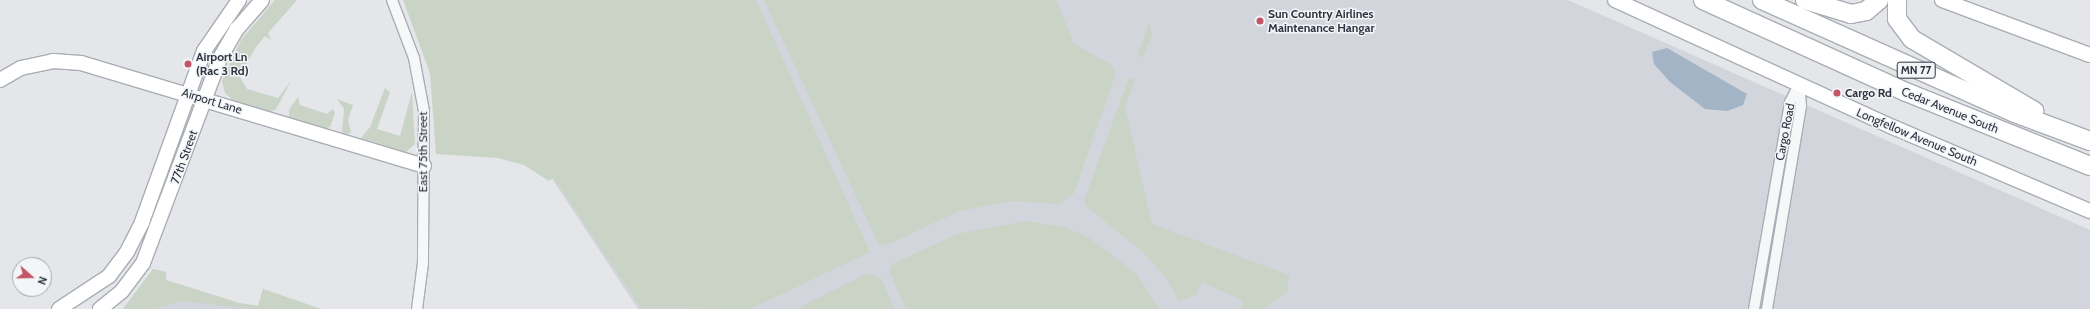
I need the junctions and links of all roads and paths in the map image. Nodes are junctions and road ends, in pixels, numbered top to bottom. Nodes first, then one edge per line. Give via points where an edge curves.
1 (239, 0) edge
2 (262, 0) edge
3 (392, 0) edge
4 (1615, 0) edge
5 (1703, 0) edge
6 (1762, 0) edge
7 (1804, 0) edge
8 (1879, 0) edge
9 (1897, 0) edge
10 (1942, 0) edge
11 (2090, 55) edge
12 (0, 80) edge
13 (1799, 85) junction
14 (188, 94) junction
15 (205, 100) junction
16 (2073, 134) junction
17 (2090, 141) edge
18 (424, 166) junction
19 (2090, 166) edge
20 (2090, 211) edge
21 (59, 309) edge
22 (100, 309) edge
23 (417, 309) edge
24 (1754, 309) edge
25 (1767, 309) edge

1 - 14 street, 77th Street via 209,40
2 - 15 street, 77th Street via 225,49
3 - 18 street, East 75th Street via 406,34 420,81
4 - 13 street, Longfellow Avenue South
5 - 19 highway, Cedar Avenue South / MN 77 via 1906,92
6 - 16 highway, Cedar Avenue South / MN 77 via 2015,114
7 - 8 highway via 1851,14 1866,11
9 - 16 highway via 1898,19 1912,39
10 - 11 street
12 - 14 street, Airport Lane via 21,68 53,61 81,63
13 - 20 street, Longfellow Avenue South
13 - 24 street, Cargo Road via 1790,102
13 - 25 street, Cargo Road via 1801,106
14 - 15 street, Airport Lane
14 - 21 street, 77th Street via 138,232 109,276 85,295
15 - 18 street, Airport Lane
15 - 22 street, 77th Street via 143,263 122,291
16 - 17 highway, Cedar Avenue South / MN 77
18 - 23 street, East 75th Street via 423,263

